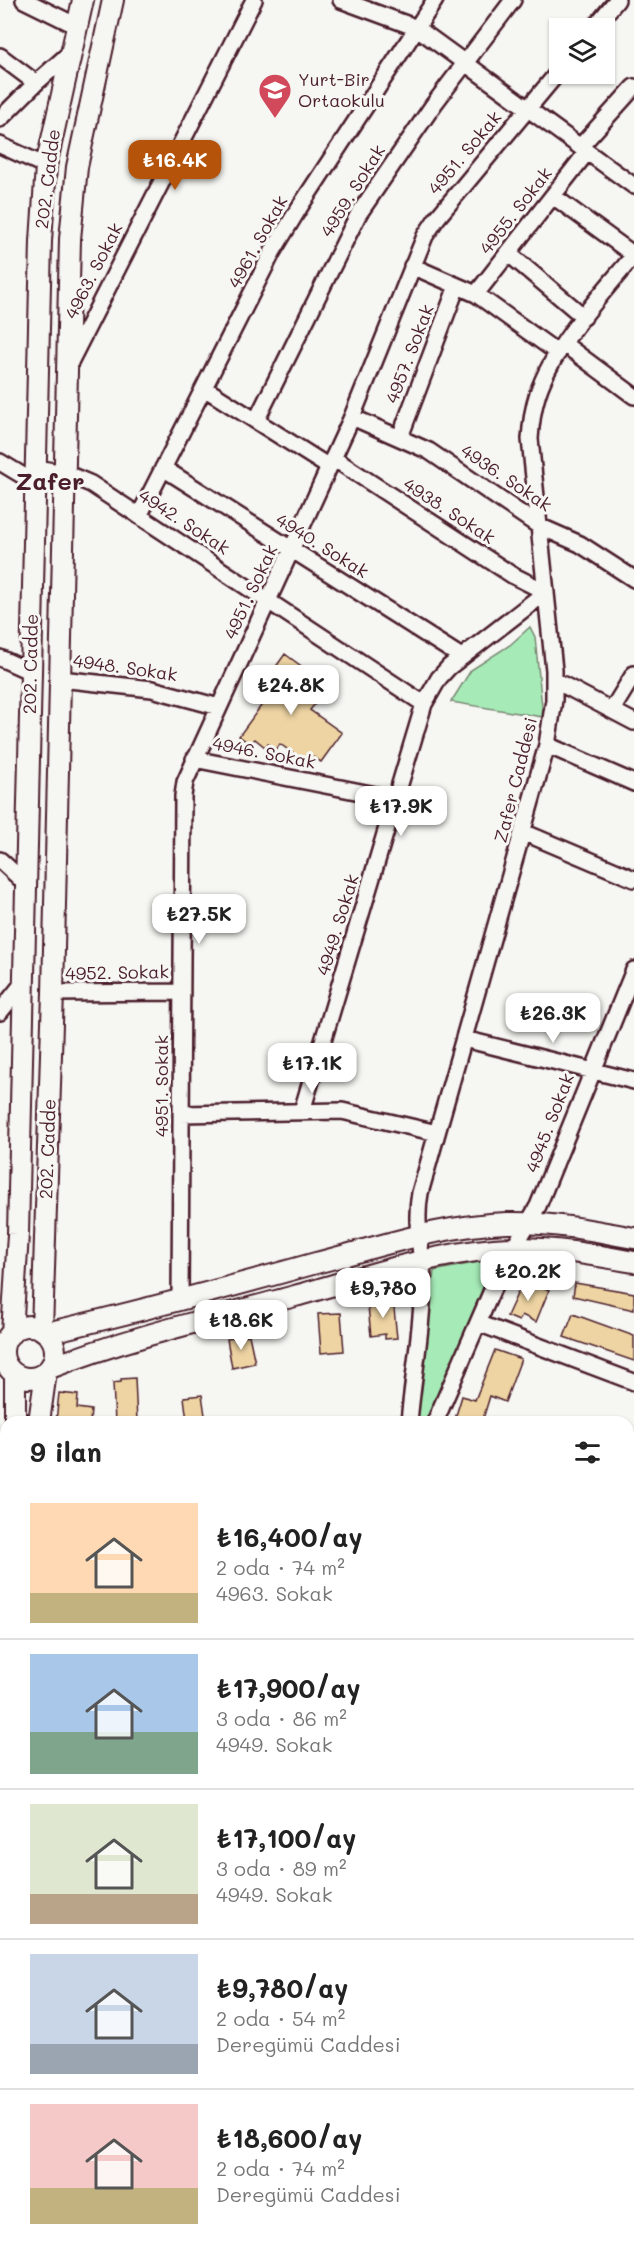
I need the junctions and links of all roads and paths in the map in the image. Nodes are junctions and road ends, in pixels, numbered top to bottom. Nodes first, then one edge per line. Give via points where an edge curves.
1 (24, 0) edge
2 (83, 0) edge
3 (113, 0) edge
4 (254, 0) edge
5 (341, 0) edge
6 (435, 0) edge
7 (513, 0) edge
8 (617, 0) edge
9 (602, 18) edge
10 (77, 26) junction
11 (417, 28) junction
12 (71, 52) junction
13 (0, 56) edge
14 (465, 62) junction
15 (36, 83) junction
16 (549, 83) edge
17 (634, 87) edge
18 (528, 108) junction
19 (0, 119) edge
20 (0, 145) edge
21 (584, 149) junction
22 (46, 166) junction
23 (634, 186) edge
24 (553, 196) junction
25 (508, 253) junction
26 (634, 255) edge
27 (412, 266) junction
28 (457, 285) junction
29 (476, 294) junction
30 (584, 317) junction
31 (561, 349) junction
32 (67, 367) junction
33 (204, 388) junction
34 (634, 396) edge
35 (352, 417) junction
36 (256, 421) junction
37 (399, 437) junction
38 (0, 462) edge
39 (331, 463) junction
40 (163, 468) junction
41 (65, 473) junction
42 (35, 476) junction
43 (139, 516) junction
44 (538, 526) junction
45 (292, 550) junction
46 (634, 579) edge
47 (546, 592) junction
48 (268, 601) junction
49 (460, 656) junction
50 (0, 658) edge
51 (31, 672) junction
52 (634, 674) edge
53 (60, 679) junction
54 (554, 680) junction
55 (424, 704) junction
56 (219, 707) junction
57 (612, 710) junction
58 (634, 722) edge
59 (547, 745) junction
60 (194, 759) junction
61 (634, 783) edge
62 (396, 799) junction
63 (523, 832) junction
64 (0, 860) edge
65 (634, 879) edge
66 (26, 884) junction
67 (634, 970) edge
68 (24, 982) junction
69 (182, 992) junction
70 (53, 993) junction
71 (1, 1010) edge
72 (464, 1039) junction
73 (592, 1070) junction
74 (634, 1080) edge
75 (302, 1111) junction
76 (181, 1114) junction
77 (437, 1133) junction
78 (529, 1224) junction
79 (419, 1236) junction
80 (634, 1238) edge
81 (513, 1248) junction
82 (423, 1261) junction
83 (634, 1262) edge
84 (180, 1300) junction
85 (478, 1323) junction
86 (44, 1331) junction
87 (6, 1337) edge
88 (48, 1370) junction
89 (9, 1374) edge
90 (634, 1382) edge
91 (14, 1416) edge
92 (40, 1416) edge
93 (410, 1416) edge
94 (438, 1416) edge

1 - 10 street
2 - 10 main road, 202. Cadde
3 - 32 main road, 202. Cadde via 85,124 73,202
4 - 32 street, 4963. Sokak
5 - 11 street
6 - 11 street, 4961. Sokak
7 - 14 street, 4959. Sokak
8 - 9 street
10 - 12 main road, 202. Cadde
11 - 14 street
11 - 33 street, 4961. Sokak via 273,251
12 - 15 street
12 - 22 main road, 202. Cadde
13 - 15 street
14 - 18 street
14 - 36 street, 4959. Sokak via 358,215
15 - 19 street
16 - 18 street, 4951. Sokak
17 - 21 street, 4955. Sokak
18 - 21 street
18 - 27 street, 4951. Sokak via 431,226
20 - 22 street
21 - 23 street
21 - 24 street, 4955. Sokak
22 - 42 main road, 202. Cadde
24 - 25 street, 4955. Sokak
24 - 26 street
25 - 29 street, 4955. Sokak
25 - 30 street
26 - 30 street, Zafer Caddesi
27 - 28 street
27 - 35 street, 4951. Sokak
28 - 29 street
28 - 37 street, 4957. Sokak
29 - 31 street
30 - 31 street, Zafer Caddesi
31 - 34 street
31 - 44 street, Zafer Caddesi via 538,392 532,415 530,439
32 - 41 main road, 202. Cadde
33 - 36 street, 4938. Sokak
33 - 40 street, 4961. Sokak
35 - 37 street, 4936. Sokak
35 - 39 street, 4951. Sokak
36 - 39 street, 4938. Sokak
37 - 44 street, 4936. Sokak via 444,460
38 - 42 street
39 - 45 street, 4951. Sokak
39 - 47 street, 4938. Sokak
40 - 43 street, 4961. Sokak
40 - 45 street, 4940. Sokak
41 - 42 street, 4942. Sokak
41 - 43 street, 4942. Sokak via 91,484
41 - 53 main road, 202. Cadde
42 - 51 main road, 202. Cadde
43 - 48 street, 4942. Sokak
44 - 46 street, 4936. Sokak via 580,544
44 - 47 street, Zafer Caddesi
45 - 48 street, 4951. Sokak
45 - 49 street, 4940. Sokak
47 - 49 street, 4949. Sokak
47 - 54 street, Zafer Caddesi
48 - 55 street, 4942. Sokak
48 - 56 street, 4951. Sokak
49 - 55 street, 4949. Sokak via 439,678
50 - 51 street
51 - 66 main road, 202. Cadde
52 - 57 street
53 - 56 street, 4948. Sokak via 152,689
53 - 70 main road, 202. Cadde
54 - 57 street
54 - 59 street, Zafer Caddesi
55 - 62 street, 4949. Sokak
56 - 60 street, 4951. Sokak
57 - 58 street
59 - 61 street
59 - 63 street, Zafer Caddesi
60 - 62 street, 4946. Sokak
60 - 69 street, 4951. Sokak via 183,796
62 - 75 street, 4949. Sokak
63 - 65 street
63 - 72 street, Zafer Caddesi
64 - 66 street
66 - 68 main road, 202. Cadde
67 - 73 street, 4945. Sokak
68 - 71 street
68 - 87 main road, 202. Cadde via 18,1233
69 - 70 street, 4952. Sokak
69 - 76 street, 4951. Sokak
70 - 86 main road, 202. Cadde
72 - 73 street
72 - 77 street, Zafer Caddesi
73 - 74 street
73 - 78 street, 4945. Sokak
75 - 76 street
75 - 77 street via 342,1110
76 - 84 street, 4951. Sokak
77 - 79 street, Zafer Caddesi via 417,1208
78 - 79 main road via 483,1225
78 - 80 main road
78 - 81 street, 4945. Sokak
79 - 82 street, Zafer Caddesi
79 - 84 main road
81 - 82 main road
81 - 83 main road via 558,1250
81 - 85 street, 4945. Sokak
82 - 88 main road via 119,1344
82 - 93 street, Zafer Caddesi
84 - 86 main road
85 - 90 street
85 - 94 street, 4945. Sokak
86 - 87 main road via 27,1326
86 - 88 main road via 55,1346
87 - 89 main road via 2,1350
88 - 89 main road via 33,1379
88 - 92 main road
89 - 91 main road

